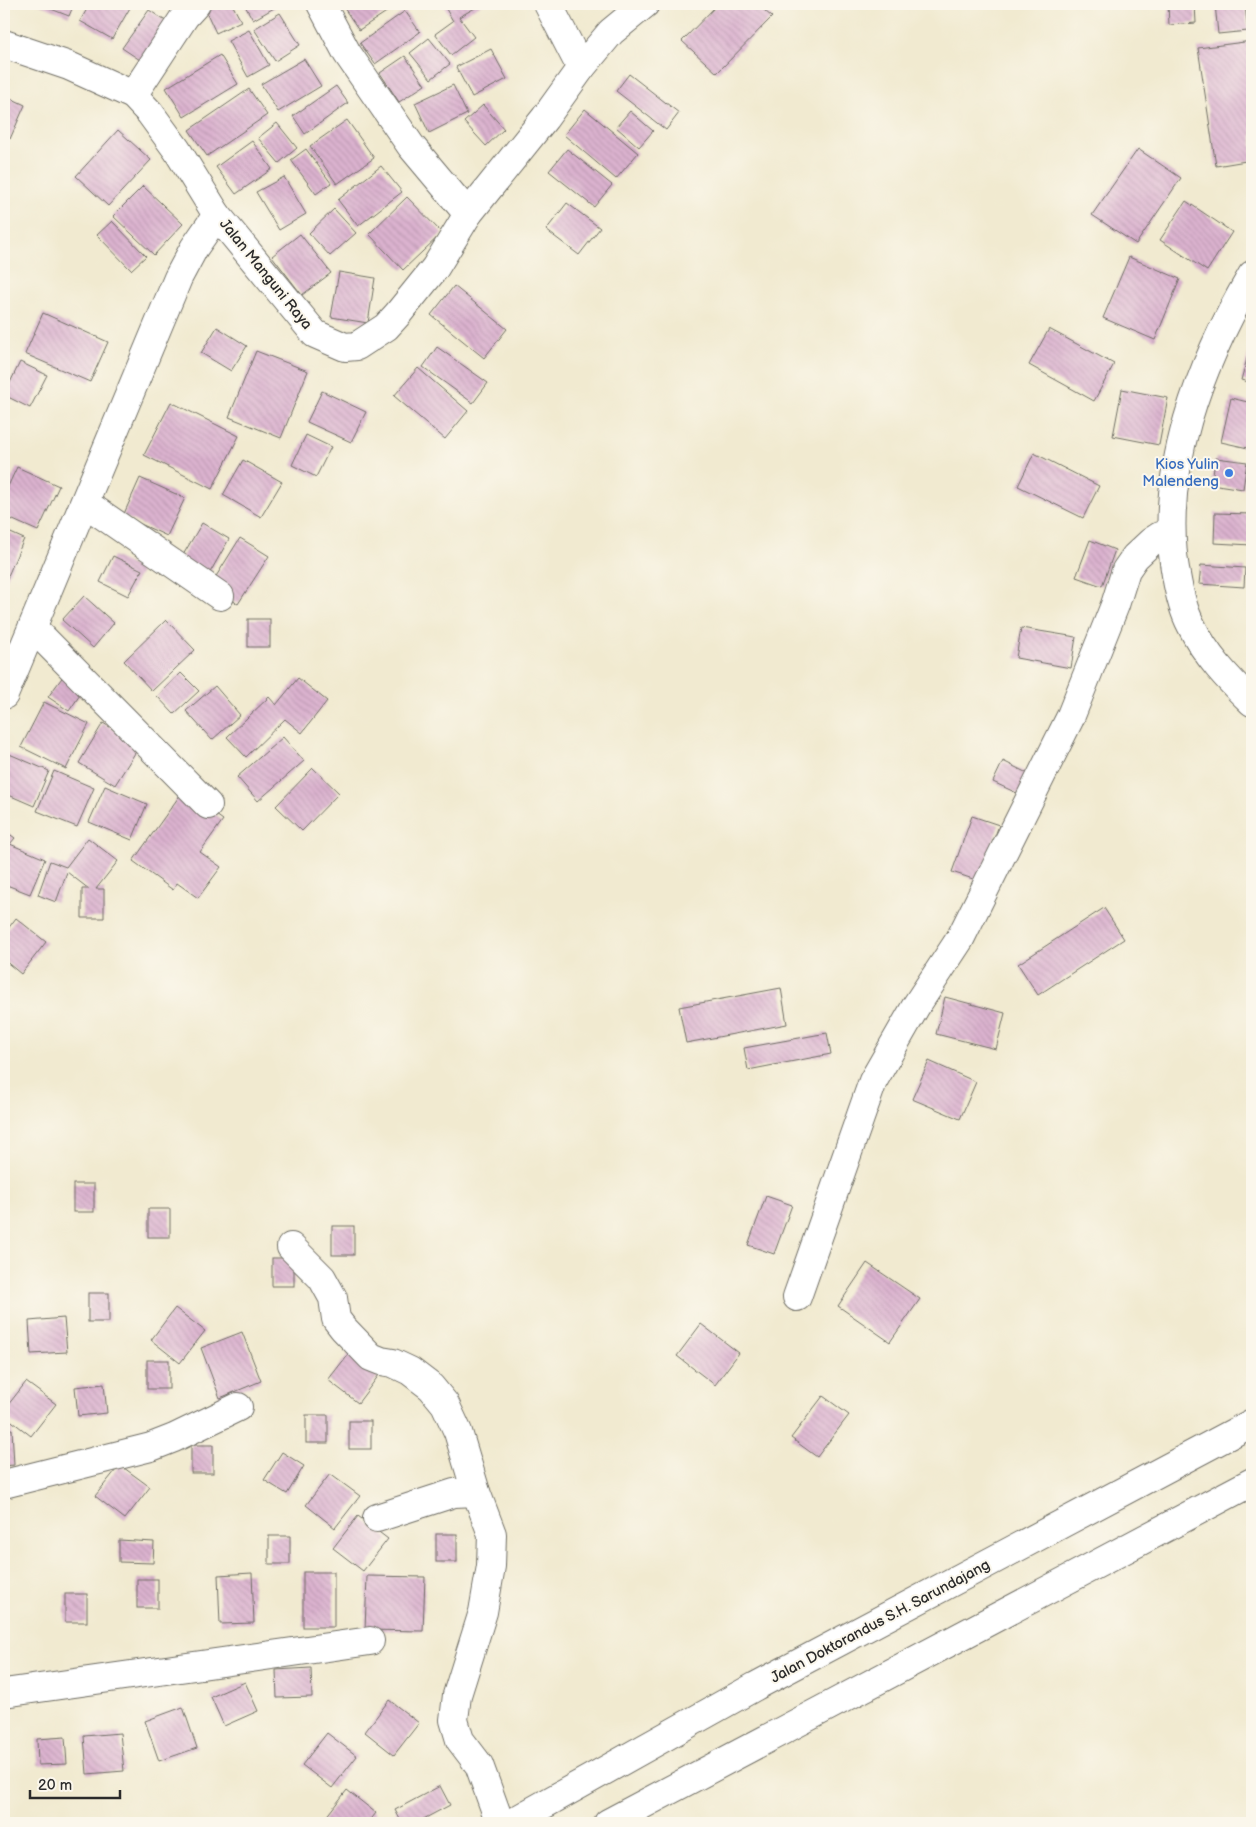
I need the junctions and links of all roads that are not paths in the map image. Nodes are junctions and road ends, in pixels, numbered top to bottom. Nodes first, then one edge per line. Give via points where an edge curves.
1 (196, 4) edge
2 (321, 4) edge
3 (548, 4) edge
4 (645, 4) edge
5 (4, 44) edge
6 (581, 68) junction
7 (133, 95) junction
8 (217, 214) junction
9 (468, 214) junction
10 (1252, 275) edge
11 (85, 503) junction
12 (1171, 534) junction
13 (220, 596) dead end
14 (33, 628) junction
15 (4, 695) edge
16 (1252, 702) edge
17 (208, 805) dead end
18 (291, 1247) dead end
19 (797, 1297) dead end
20 (238, 1407) dead end
21 (1252, 1423) edge
22 (1252, 1482) edge
23 (4, 1484) edge
24 (476, 1492) junction
25 (377, 1518) dead end
26 (370, 1641) dead end
27 (4, 1693) edge
28 (500, 1823) edge
29 (511, 1823) edge
30 (608, 1823) edge

1 - 7 main road
2 - 9 main road via 347,53 411,146
3 - 6 main road
4 - 6 main road, Jalan Manguni Raya via 611,32
5 - 7 main road, Jalan Manguni Raya via 69,66
6 - 9 main road, Jalan Manguni Raya
7 - 8 main road, Jalan Manguni Raya via 177,150
8 - 9 main road, Jalan Manguni Raya via 315,334 344,347 357,346 386,327 435,268
8 - 11 main road via 178,278
10 - 12 main road via 1222,332 1194,398 1173,492
11 - 13 main road
11 - 14 main road
12 - 16 main road via 1177,583 1190,624 1220,669
12 - 19 main road via 1151,542 1126,570 1070,718 960,939 916,1006 873,1081
14 - 15 main road
14 - 17 main road
18 - 24 main road via 322,1278 333,1298 336,1319 371,1357 410,1371 431,1387 445,1404 458,1432
20 - 23 main road via 151,1447
21 - 29 main road, Jalan Doktorandus S.H. Sarundajang via 756,1686
22 - 30 main road
24 - 25 main road via 454,1493
24 - 28 main road via 492,1534 491,1566 483,1612 457,1696 454,1720 460,1740 479,1765
26 - 27 main road

